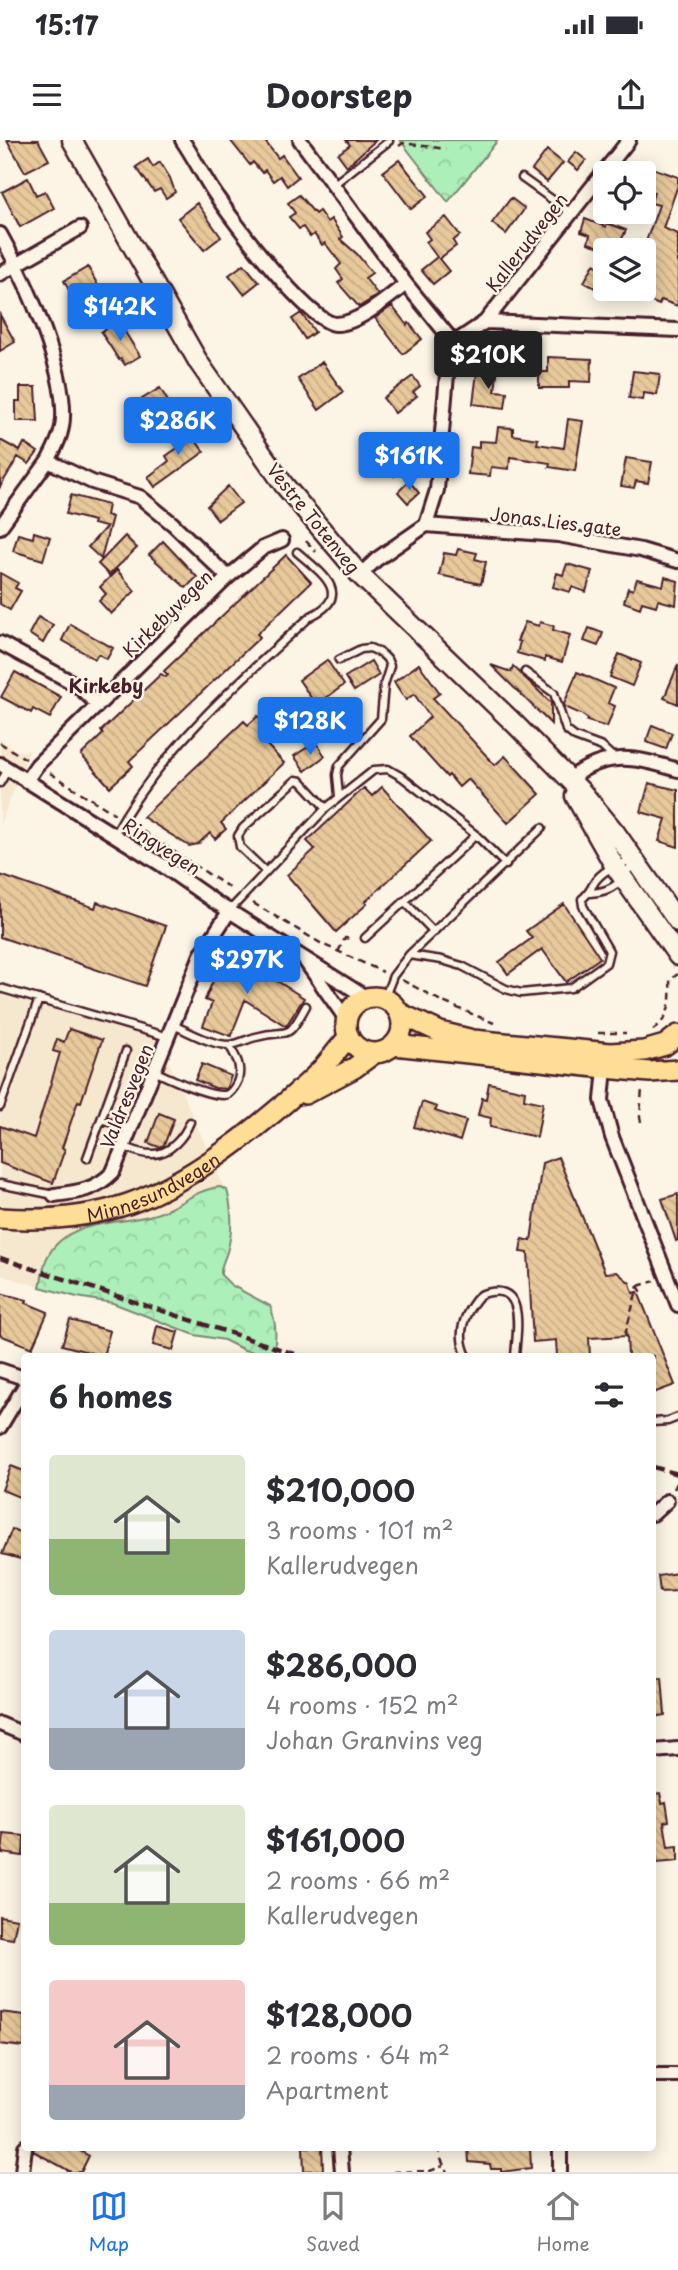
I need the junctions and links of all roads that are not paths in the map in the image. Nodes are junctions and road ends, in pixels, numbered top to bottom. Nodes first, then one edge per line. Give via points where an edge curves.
1 (72, 140) edge
2 (182, 140) edge
3 (300, 140) edge
4 (629, 140) edge
5 (389, 141) edge
6 (522, 178) dead end
7 (333, 185) junction
8 (571, 213) junction
9 (80, 228) dead end
10 (0, 234) edge
11 (17, 265) junction
12 (0, 274) edge
13 (406, 284) junction
14 (485, 323) junction
15 (678, 330) edge
16 (454, 343) junction
17 (48, 461) junction
18 (426, 526) junction
19 (0, 527) edge
20 (282, 540) dead end
21 (297, 552) dead end
22 (678, 561) edge
23 (360, 575) junction
24 (228, 577) junction
25 (0, 643) edge
26 (339, 660) dead end
27 (526, 672) dead end
28 (98, 705) junction
29 (614, 758) junction
30 (4, 767) edge
31 (678, 770) edge
32 (568, 780) junction
33 (26, 781) junction
34 (0, 783) edge
35 (340, 796) junction
36 (326, 808) junction
37 (542, 828) dead end
38 (114, 835) junction
39 (476, 835) junction
40 (635, 860) junction
41 (506, 865) junction
42 (265, 871) junction
43 (619, 872) junction
44 (590, 893) junction
45 (404, 901) junction
46 (230, 911) junction
47 (678, 922) edge
48 (434, 932) junction
49 (365, 938) road end
50 (410, 955) junction
51 (678, 956) edge
52 (304, 958) junction
53 (0, 988) edge
54 (375, 998) junction
55 (39, 999) junction
56 (306, 1006) dead end
57 (401, 1014) junction
58 (347, 1028) junction
59 (171, 1031) junction
60 (678, 1035) edge
61 (229, 1045) junction
62 (394, 1045) junction
63 (126, 1051) dead end
64 (373, 1054) junction
65 (605, 1068) junction
66 (678, 1070) edge
67 (156, 1072) junction
68 (286, 1104) junction
69 (0, 1107) edge
70 (101, 1119) junction
71 (190, 1122) dead end
72 (132, 1130) junction
73 (125, 1147) junction
74 (87, 1158) dead end
75 (0, 1184) edge
76 (54, 1195) joint
77 (0, 1218) edge
78 (678, 1305) edge
79 (466, 1353) edge
80 (515, 1353) edge
81 (0, 1370) edge
82 (21, 1377) edge
83 (21, 1392) edge
84 (678, 1417) edge
85 (656, 1422) edge
86 (0, 1427) edge
87 (667, 1502) dead end
88 (656, 1511) edge
89 (0, 1724) edge
90 (21, 1733) edge
91 (678, 1749) edge
92 (656, 1751) edge
93 (656, 2075) edge
94 (678, 2075) edge
95 (25, 2151) edge
96 (340, 2151) edge
97 (560, 2151) edge
98 (22, 2172) edge
99 (342, 2172) edge
100 (560, 2172) edge

1 - 23 main road, Vestre Totenveg via 199,363 284,485
2 - 13 street via 234,221 324,321 352,320
3 - 7 street
4 - 8 street, Kallerudvegen
5 - 7 lane
6 - 8 lane
7 - 13 street
8 - 14 street, Kallerudvegen
9 - 11 street
10 - 11 street
11 - 12 street
11 - 17 street via 61,389 62,426
13 - 16 street
14 - 15 street
14 - 16 street, Kallerudvegen
16 - 18 street via 448,363 437,490
17 - 19 street
17 - 24 street via 153,505
18 - 22 street, Jonas Lies gate via 570,537
18 - 23 street
20 - 24 street, Kirkebyvegen via 263,548
21 - 38 lane via 324,576 331,601 236,684 159,768
23 - 32 main road, Vestre Totenveg
24 - 28 street, Kirkebyvegen
25 - 28 street via 77,685
26 - 35 lane via 370,648 382,653 390,666 381,719 339,766
27 - 29 lane via 554,693 566,730
28 - 33 street, Kirkebyvegen
29 - 31 street
29 - 32 street via 591,764
30 - 33 street, Ringvegen
30 - 34 lane
32 - 40 main road, Vestre Totenveg
32 - 43 main road, Vestre Totenveg
33 - 38 street, Ringvegen
35 - 36 lane
35 - 39 lane via 374,770 388,769
36 - 42 lane
36 - 42 lane via 296,780 243,828 238,836 240,847
37 - 41 lane
38 - 46 street, Ringvegen
39 - 41 lane
39 - 45 lane
40 - 43 lane
40 - 43 lane
40 - 47 main road, Vestre Totenveg
41 - 48 lane
42 - 46 lane
43 - 44 lane via 603,892
43 - 44 lane via 596,880
43 - 51 main road, Vestre Totenveg
44 - 50 lane via 582,899 583,906 609,951 606,963 571,988 522,993 462,966
45 - 48 lane
45 - 49 lane
46 - 52 street, Ringvegen
46 - 59 street, Valdresvegen via 201,955
48 - 50 lane
50 - 54 lane
52 - 54 street, Ringvegen
52 - 58 street, Ringvegen
53 - 55 lane, Valdresvegen
54 - 57 main road via 392,1003
54 - 58 main road, Minnesundvegen via 356,1004
55 - 59 lane, Valdresvegen
55 - 69 lane
56 - 61 lane via 292,1030
57 - 60 main road via 439,1032 473,1040 610,1053 644,1051
57 - 62 main road via 402,1031
58 - 64 main road via 357,1048
58 - 68 main road, Minnesundvegen via 324,1067
59 - 61 lane
59 - 67 street, Valdresvegen
61 - 67 lane via 239,1061 239,1071 227,1094 204,1091
62 - 64 main road, Minnesundvegen
62 - 65 main road, Minnesundvegen
63 - 70 lane
64 - 68 main road, Minnesundvegen
65 - 66 main road, Minnesundvegen
65 - 78 street via 602,1100 606,1117
67 - 72 street, Valdresvegen
68 - 77 main road, Minnesundvegen via 193,1174 148,1197 76,1217
70 - 72 lane
70 - 74 lane
71 - 73 lane via 181,1139 163,1152 149,1154
72 - 73 street, Valdresvegen
73 - 76 street, Valdresvegen via 104,1182 80,1192
75 - 76 lane, Valdresvegen
79 - 80 lane via 460,1334 465,1319 480,1295 498,1291 506,1293 517,1310
81 - 82 street
83 - 86 street
84 - 85 lane
87 - 88 street
89 - 90 street
91 - 92 street
93 - 94 street
95 - 98 street
96 - 99 street
97 - 100 street

